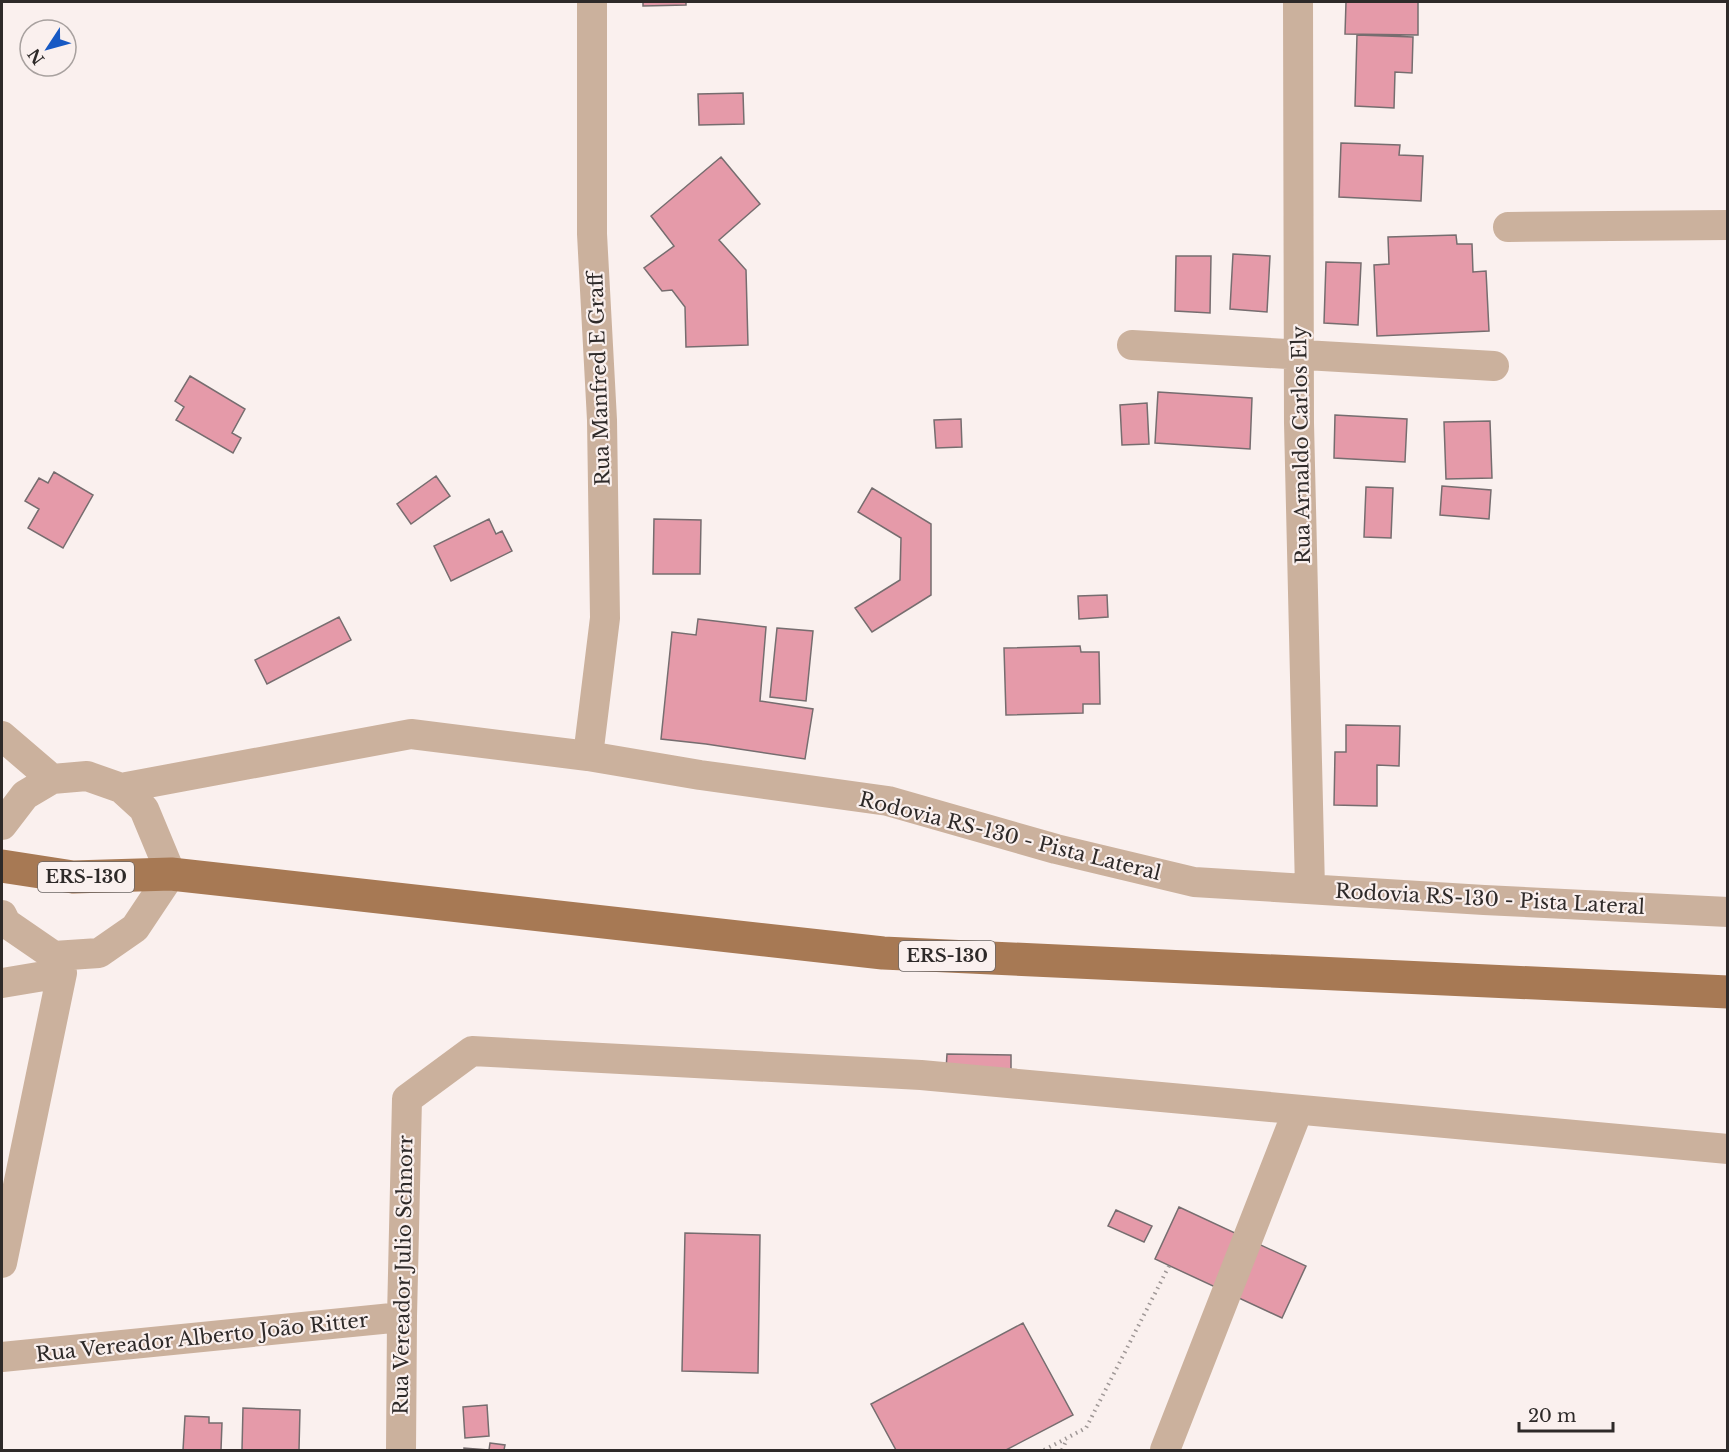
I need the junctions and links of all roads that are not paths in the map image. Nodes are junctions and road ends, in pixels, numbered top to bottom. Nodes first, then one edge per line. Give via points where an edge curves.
1 (592, 2) edge
2 (1298, 2) edge
3 (1728, 225) edge
4 (1508, 227) dead end
5 (1132, 345) dead end
6 (1300, 356) junction
7 (1494, 366) dead end
8 (2, 736) edge
9 (588, 756) junction
10 (52, 779) junction
11 (121, 788) junction
12 (2, 825) edge
13 (2, 866) edge
14 (171, 874) junction
15 (1310, 889) junction
16 (1728, 912) edge
17 (2, 915) edge
18 (58, 964) junction
19 (2, 983) edge
20 (1728, 992) edge
21 (1298, 1110) junction
22 (1728, 1149) edge
23 (2, 1263) edge
24 (402, 1317) junction
25 (2, 1357) edge
26 (401, 1450) edge
27 (1165, 1450) edge

1 - 9 street, Rua Manfred E Graff via 592,234 602,420 605,618
2 - 6 street, Rua Arnaldo Carlos Ely
3 - 4 street
5 - 6 street
6 - 7 street
6 - 15 street, Rua Arnaldo Carlos Ely
8 - 10 street
9 - 11 street, Rodovia RS-130 - Pista Lateral via 411,734
9 - 15 street, Rodovia RS-130 - Pista Lateral via 888,801 1056,849 1194,882
10 - 11 street via 87,776
10 - 12 street via 25,795
11 - 14 street via 144,809
13 - 14 main road, ERS-130 via 73,877
14 - 18 street via 135,928 99,953
14 - 20 main road, ERS-130 via 883,953
15 - 16 street, Rodovia RS-130 - Pista Lateral
17 - 18 street via 6,923
18 - 19 street
18 - 23 street
21 - 22 street
21 - 24 street, Rua Vereador Julio Schnorr via 921,1075 472,1051 406,1099
21 - 27 street
24 - 25 street, Rua Vereador Alberto João Ritter
24 - 26 street, Rua Vereador Julio Schnorr

